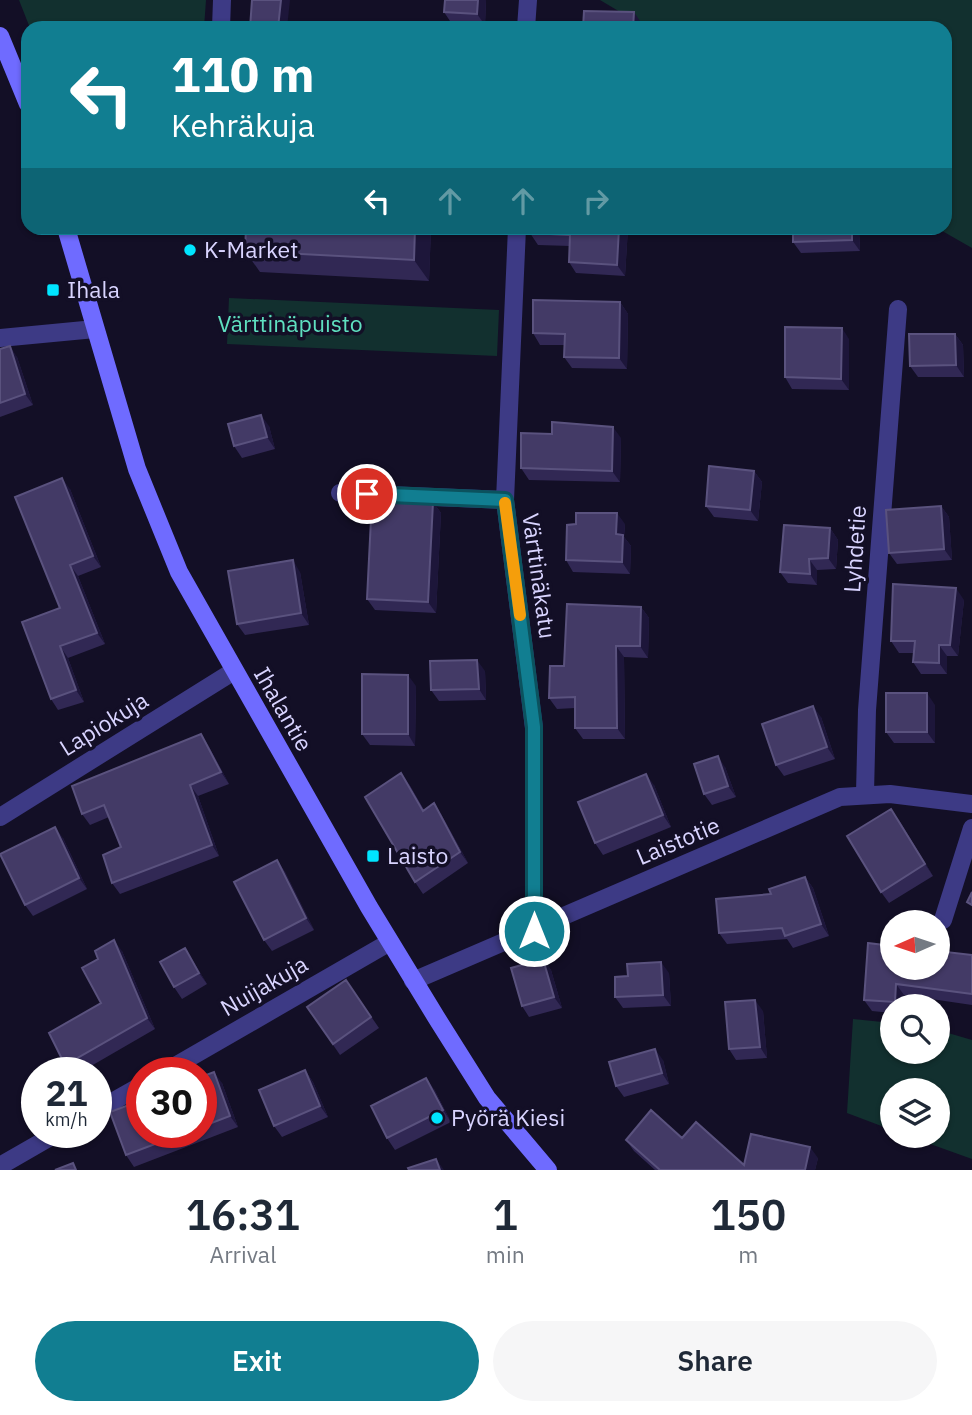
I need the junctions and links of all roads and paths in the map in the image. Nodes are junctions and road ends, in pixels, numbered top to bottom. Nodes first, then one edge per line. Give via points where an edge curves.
1 (222, 0) edge
2 (528, 0) edge
3 (221, 21) edge
4 (526, 21) edge
5 (0, 36) edge
6 (21, 87) edge
7 (68, 235) edge
8 (517, 235) edge
9 (898, 309) dead end
10 (95, 329) junction
11 (0, 338) edge
12 (340, 493) dead end
13 (505, 500) junction
14 (233, 671) junction
15 (865, 793) junction
16 (972, 804) edge
17 (0, 817) edge
18 (972, 828) edge
19 (946, 910) edge
20 (534, 931) junction
21 (390, 942) junction
22 (414, 981) junction
23 (191, 1057) edge
24 (31, 1148) edge
25 (0, 1166) edge
26 (548, 1170) edge

1 - 3 street
2 - 4 street
5 - 6 street
7 - 10 street, Ihalantie
8 - 13 street, Värttinäkatu
9 - 15 street, Lyhdetie via 867,710
10 - 11 street
10 - 14 street, Ihalantie via 154,515
12 - 13 street
13 - 20 street, Värttinäkatu via 534,727
14 - 17 street, Lapiokuja
14 - 21 street, Ihalantie
15 - 16 street, Laistotie
15 - 20 street, Laistotie via 840,797
18 - 19 street
20 - 22 street, Laistotie
21 - 22 street, Ihalantie
21 - 23 street, Nuijakuja
22 - 26 street, Ihalantie via 487,1098
24 - 25 street

